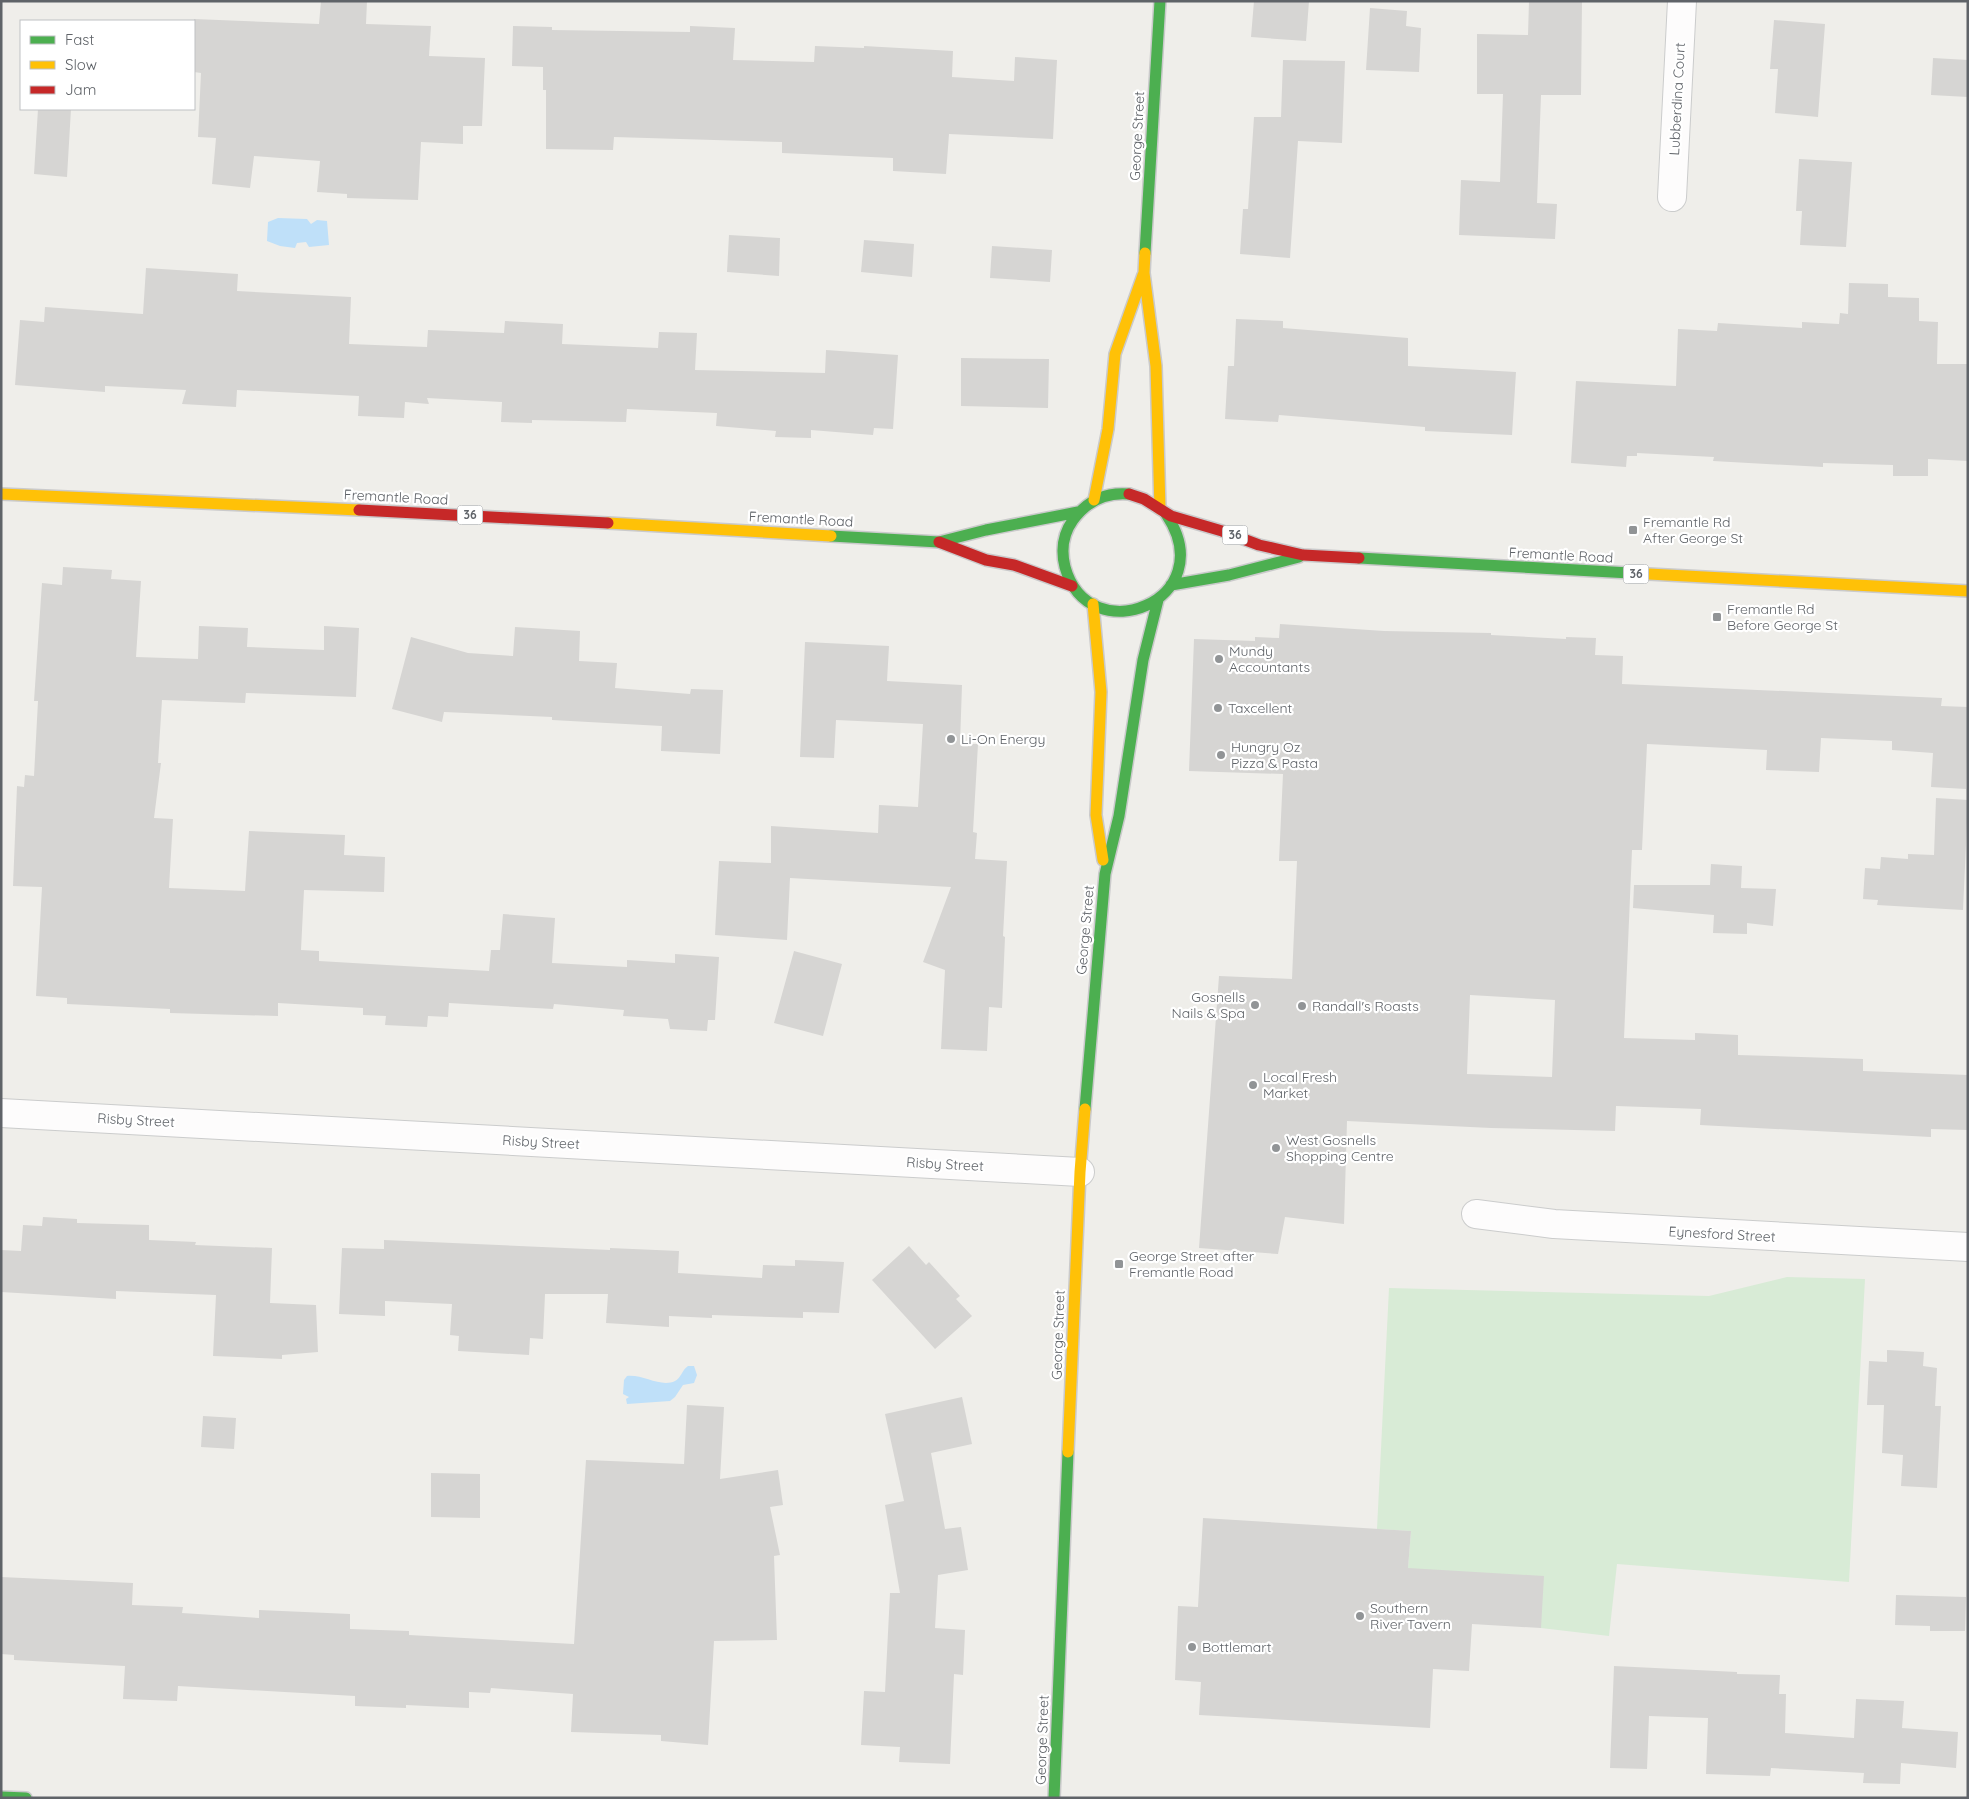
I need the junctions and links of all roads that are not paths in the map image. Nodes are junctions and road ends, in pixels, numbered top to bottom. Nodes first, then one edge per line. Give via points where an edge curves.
1 (1160, 1) edge
2 (1682, 1) edge
3 (1672, 197) dead end
4 (1144, 273) junction
5 (1, 494) edge
6 (1094, 500) junction
7 (1078, 512) junction
8 (1163, 512) junction
9 (939, 542) junction
10 (1303, 556) junction
11 (1171, 585) junction
12 (1072, 586) junction
13 (1968, 591) edge
14 (1158, 600) junction
15 (1093, 604) junction
16 (1105, 874) junction
17 (1, 1113) edge
18 (1080, 1172) junction
19 (1476, 1214) dead end
20 (1968, 1248) edge
21 (1, 1797) edge
22 (26, 1798) edge
23 (1054, 1798) edge

1 - 4 main road, George Street
2 - 3 street, Lubberdina Court
4 - 6 main road, George Street via 1115,354 1108,429
4 - 8 main road, George Street via 1156,366
5 - 9 main road, Fremantle Road / 36 via 508,516
6 - 7 main road
6 - 8 main road via 1114,494 1133,495 1151,502
7 - 9 main road, Fremantle Road / 36
7 - 12 main road via 1067,528 1062,548 1064,568
8 - 10 main road, Fremantle Road / 36
8 - 11 main road via 1176,530 1181,549 1179,568
9 - 12 main road, Fremantle Road / 36
10 - 11 main road, Fremantle Road / 36 via 1229,575
10 - 13 main road, Fremantle Road / 36
11 - 14 main road
12 - 15 main road
14 - 15 main road via 1141,609 1123,613 1103,610
14 - 16 main road, George Street via 1142,660 1119,816
15 - 16 main road, George Street via 1101,692 1096,814
16 - 18 main road, George Street
17 - 18 street, Risby Street
18 - 23 main road, George Street
19 - 20 street, Eynesford Street via 1554,1224
21 - 22 main road

